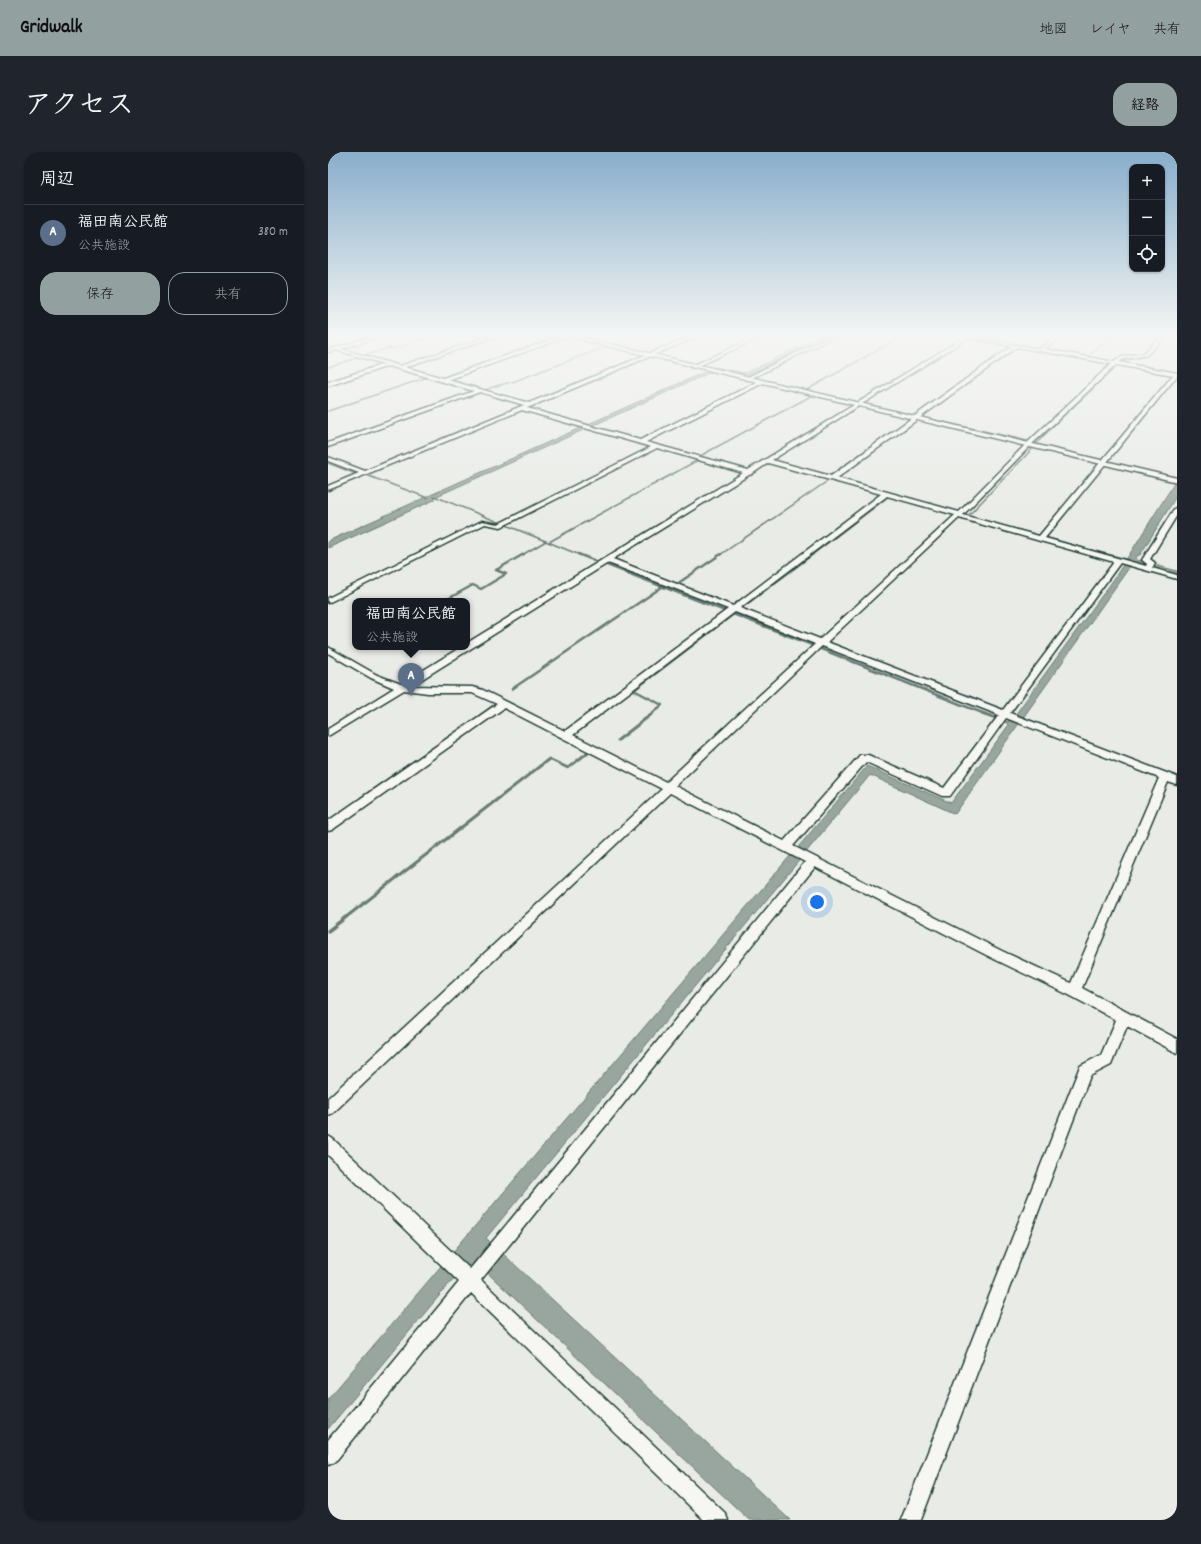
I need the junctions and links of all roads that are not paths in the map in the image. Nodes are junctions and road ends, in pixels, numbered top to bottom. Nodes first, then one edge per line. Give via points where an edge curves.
1 (460, 399) edge
2 (506, 399) edge
3 (544, 399) edge
4 (727, 399) edge
5 (832, 399) edge
6 (869, 399) edge
7 (942, 399) edge
8 (1079, 399) edge
9 (1155, 399) edge
10 (529, 405) junction
11 (859, 405) junction
12 (521, 408) junction
13 (915, 418) junction
14 (641, 442) junction
15 (1028, 444) junction
16 (328, 445) edge
17 (657, 446) junction
18 (328, 459) edge
19 (768, 461) junction
20 (1103, 462) junction
21 (365, 473) junction
22 (750, 473) junction
23 (831, 479) junction
24 (1177, 479) edge
25 (328, 488) edge
26 (886, 494) junction
27 (1177, 509) edge
28 (959, 515) junction
29 (1041, 537) junction
30 (608, 560) junction
31 (1120, 561) junction
32 (1150, 566) junction
33 (1177, 577) edge
34 (328, 601) edge
35 (733, 609) junction
36 (821, 643) junction
37 (470, 645) edge
38 (328, 650) edge
39 (462, 650) edge
40 (401, 687) junction
41 (503, 704) junction
42 (1004, 718) junction
43 (328, 733) edge
44 (565, 736) junction
45 (1165, 777) junction
46 (1177, 782) edge
47 (669, 788) junction
48 (328, 827) edge
49 (800, 854) junction
50 (1074, 991) junction
51 (1124, 1018) junction
52 (1177, 1046) edge
53 (328, 1108) edge
54 (328, 1144) edge
55 (465, 1271) junction
56 (328, 1455) edge
57 (718, 1520) edge
58 (910, 1520) edge

1 - 16 street
2 - 10 street
3 - 10 street
4 - 14 street
5 - 11 street
6 - 11 street
7 - 13 street
8 - 15 street
9 - 20 street
10 - 12 street
11 - 13 street
11 - 19 street
12 - 14 street
12 - 21 street
13 - 15 street
13 - 23 street
14 - 17 street
15 - 20 street
15 - 28 street
17 - 22 street
17 - 34 street via 499,526 484,522
18 - 21 street
19 - 22 street
19 - 23 street
20 - 24 street
20 - 29 street
21 - 25 street
22 - 30 street
23 - 26 street
26 - 28 street
26 - 35 street
27 - 32 street via 1146,560
28 - 29 street
28 - 36 street
29 - 31 street
30 - 35 street
30 - 37 street
31 - 32 street
31 - 42 street
32 - 33 street
35 - 36 street
35 - 44 street
36 - 42 street
36 - 47 street via 670,783
38 - 40 street via 378,678
39 - 40 street
40 - 41 street via 423,690 472,690
40 - 43 street
41 - 44 street
41 - 48 street
42 - 45 street via 1025,722
42 - 49 street via 946,793 864,757
44 - 47 street
45 - 46 street
45 - 50 street
47 - 49 street
47 - 53 street
49 - 50 street
49 - 55 street via 501,1243
50 - 51 street
51 - 52 street
51 - 58 street via 1106,1060 1085,1071
54 - 55 street
55 - 56 street
55 - 57 street

